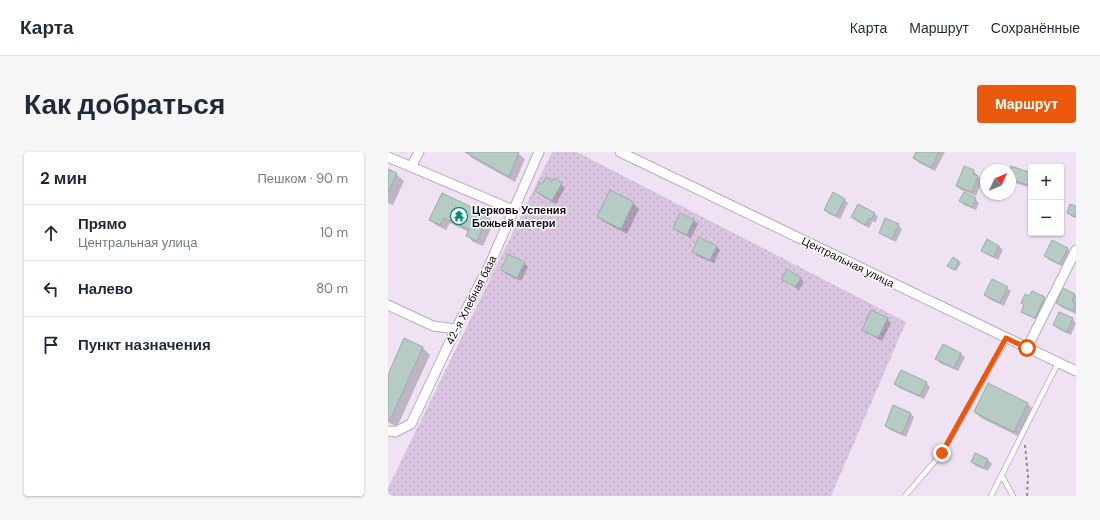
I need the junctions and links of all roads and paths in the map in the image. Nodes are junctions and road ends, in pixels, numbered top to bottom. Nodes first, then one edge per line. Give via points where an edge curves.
1 (419, 152) edge
2 (539, 152) edge
3 (620, 152) edge
4 (388, 157) edge
5 (412, 167) junction
6 (513, 210) junction
7 (1076, 250) edge
8 (388, 305) edge
9 (456, 329) junction
10 (1006, 338) junction
11 (1027, 348) junction
12 (1058, 363) junction
13 (1076, 371) edge
14 (388, 431) edge
15 (1023, 432) junction
16 (1002, 476) junction
17 (905, 496) edge
18 (992, 496) edge
19 (1013, 496) edge
20 (1027, 496) edge

1 - 5 street
2 - 6 street, 42-я Хлебная база
3 - 10 street, Центральная улица
4 - 5 street
5 - 6 street
6 - 9 street, 42-я Хлебная база via 489,266
7 - 11 street
8 - 9 street via 433,326
9 - 14 street, 42-я Хлебная база via 411,424 395,432
10 - 11 street, Центральная улица
10 - 17 lane via 942,453
11 - 12 street, Центральная улица
12 - 13 street, Центральная улица
12 - 15 lane
15 - 16 lane
15 - 20 path via 1027,462
16 - 18 lane
16 - 19 lane

